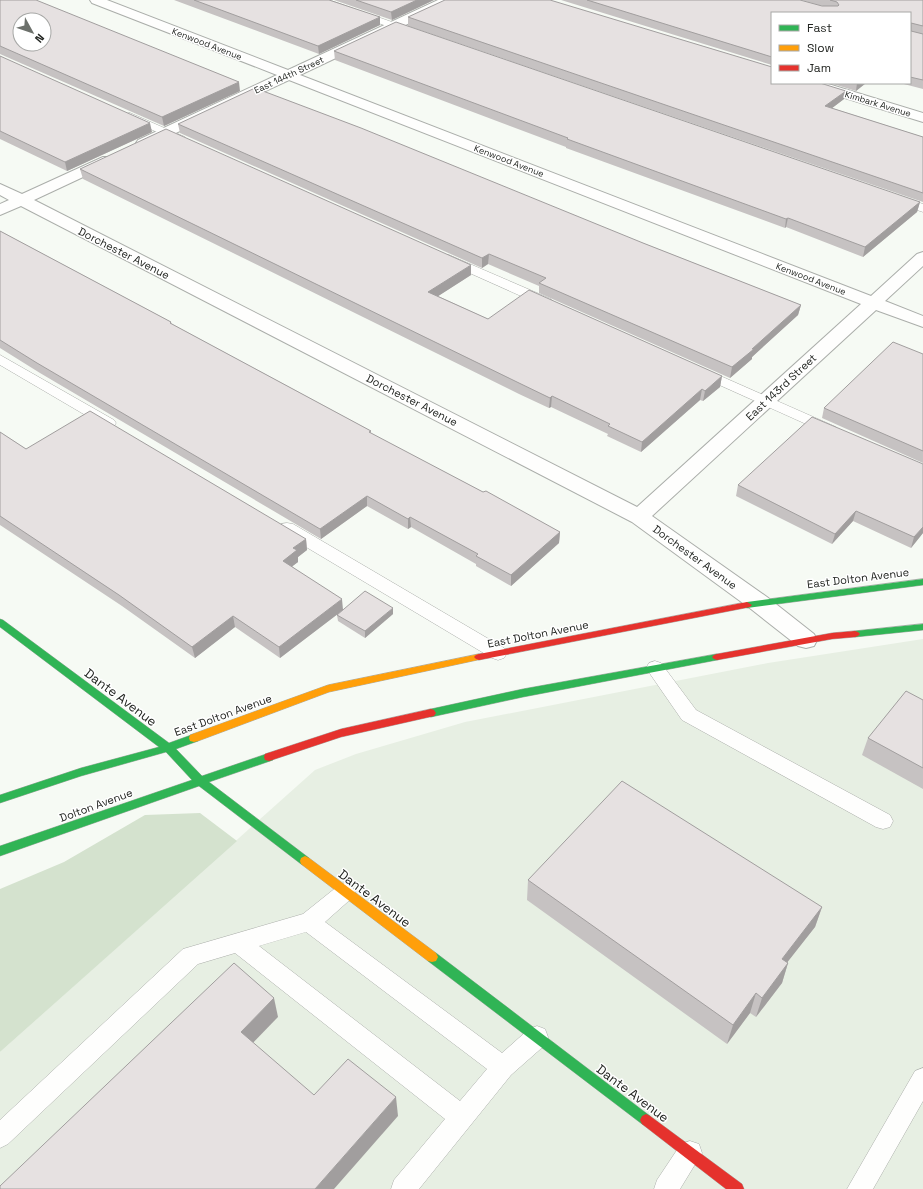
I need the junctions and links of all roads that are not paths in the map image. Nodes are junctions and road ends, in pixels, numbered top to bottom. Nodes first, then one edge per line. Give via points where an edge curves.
1 (96, 0) edge
2 (320, 0) edge
3 (448, 0) edge
4 (393, 26) junction
5 (416, 33) edge
6 (288, 75) junction
7 (814, 84) edge
8 (115, 110) edge
9 (923, 118) edge
10 (166, 132) junction
11 (195, 145) edge
12 (0, 189) edge
13 (886, 196) edge
14 (22, 200) junction
15 (923, 208) edge
16 (0, 210) edge
17 (441, 255) edge
18 (923, 257) edge
19 (873, 303) junction
20 (556, 307) edge
21 (923, 322) edge
22 (0, 359) edge
23 (686, 365) edge
24 (766, 401) junction
25 (123, 432) edge
26 (844, 436) edge
27 (639, 517) junction
28 (273, 520) edge
29 (923, 582) edge
30 (759, 603) junction
31 (0, 622) edge
32 (923, 628) edge
33 (806, 640) junction
34 (498, 653) junction
35 (655, 668) junction
36 (168, 748) junction
37 (199, 780) junction
38 (0, 799) edge
39 (884, 821) dead end
40 (0, 851) edge
41 (345, 892) junction
42 (309, 922) junction
43 (238, 942) junction
44 (537, 1038) junction
45 (503, 1067) junction
46 (923, 1079) edge
47 (462, 1118) junction
48 (0, 1136) edge
49 (690, 1153) junction
50 (403, 1189) edge
51 (666, 1189) edge
52 (737, 1189) edge
53 (859, 1189) edge

1 - 6 street, Kenwood Avenue
2 - 4 lane
3 - 4 street, East 144th Street
4 - 5 lane
4 - 6 street, East 144th Street
6 - 10 street, East 144th Street
6 - 19 street, Kenwood Avenue
7 - 9 street, Kimbark Avenue
8 - 10 lane
10 - 11 lane
10 - 14 street, East 144th Street
12 - 14 street, Dorchester Avenue
13 - 15 lane
14 - 16 street, East 144th Street
14 - 27 street, Dorchester Avenue
17 - 20 lane
18 - 19 street, East 143rd Street
19 - 21 street, Kenwood Avenue
19 - 24 street, East 143rd Street
22 - 25 lane
23 - 24 lane
24 - 26 lane
24 - 27 street, East 143rd Street
27 - 30 street, Dorchester Avenue
28 - 34 lane
29 - 30 street, East Dolton Avenue
30 - 33 street, Dorchester Avenue
30 - 34 street, East Dolton Avenue
31 - 36 street, Dante Avenue
32 - 33 street
33 - 35 street
34 - 36 street, East Dolton Avenue via 328,689
35 - 37 street via 523,693 341,733
35 - 39 lane via 689,715
36 - 37 street, Dante Avenue
36 - 38 street via 81,772
37 - 40 street, Dolton Avenue
37 - 41 street, Dante Avenue
41 - 42 lane
41 - 44 street, Dante Avenue
42 - 43 lane
42 - 45 lane
43 - 47 lane
43 - 48 lane via 191,956
44 - 45 lane
44 - 49 street, Dante Avenue
45 - 47 lane
46 - 53 lane
47 - 50 lane
49 - 51 lane
49 - 52 street, Dante Avenue

